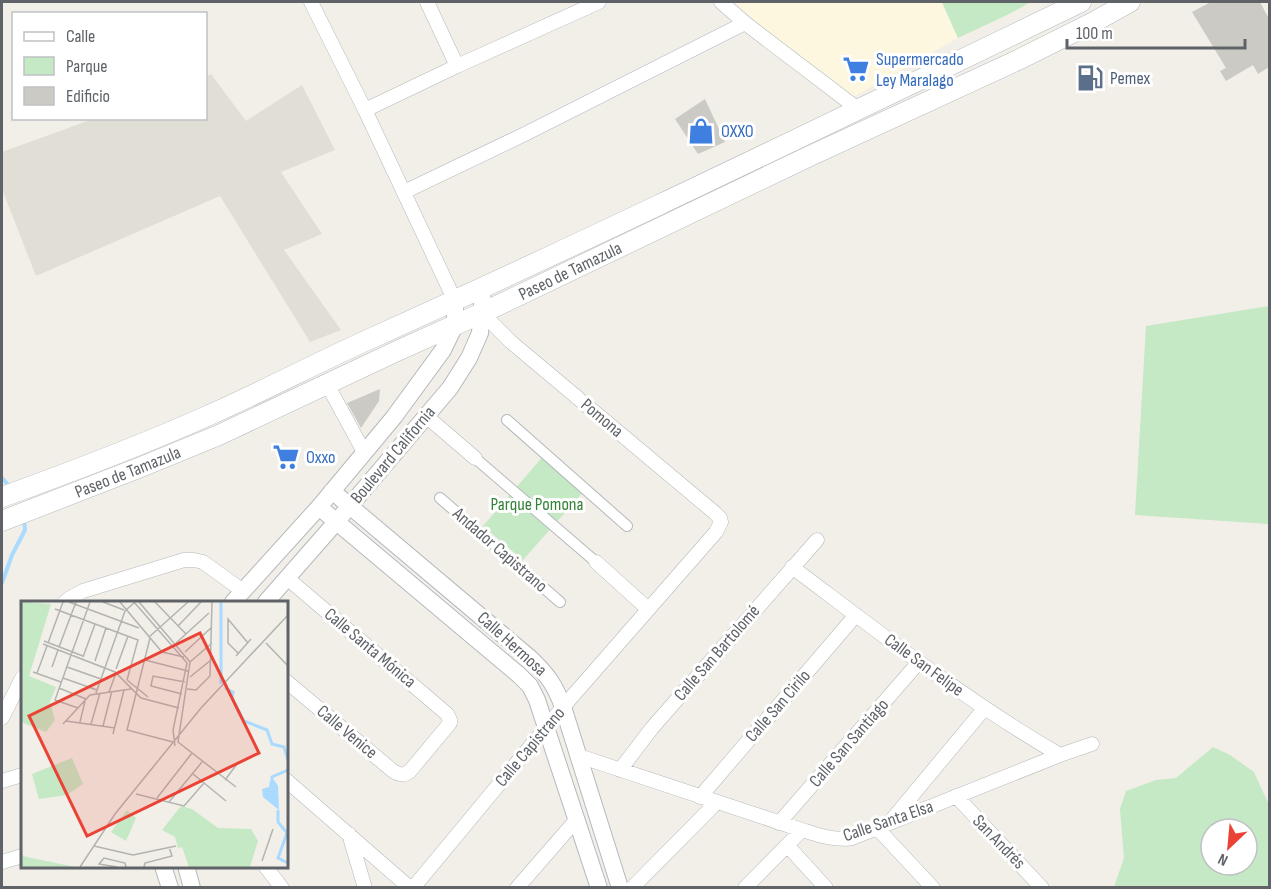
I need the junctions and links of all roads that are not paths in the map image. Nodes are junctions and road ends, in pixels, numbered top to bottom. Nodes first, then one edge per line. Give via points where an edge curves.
1 (311, 2) edge
2 (427, 2) edge
3 (599, 2) edge
4 (721, 2) edge
5 (1083, 2) edge
6 (1130, 2) edge
7 (745, 23) junction
8 (1041, 49) junction
9 (457, 66) junction
10 (365, 110) junction
11 (858, 110) junction
12 (802, 136) junction
13 (812, 155) junction
14 (404, 192) junction
15 (483, 288) junction
16 (455, 301) junction
17 (482, 313) junction
18 (455, 325) junction
19 (327, 384) junction
20 (426, 416) junction
21 (507, 420) dead end
22 (364, 452) junction
23 (475, 458) joint
24 (332, 491) junction
25 (2, 496) edge
26 (440, 498) dead end
27 (350, 505) junction
28 (319, 507) junction
29 (3, 521) edge
30 (337, 521) junction
31 (721, 522) joint
32 (627, 526) dead end
33 (817, 540) dead end
34 (596, 562) joint
35 (792, 567) junction
36 (287, 578) junction
37 (238, 597) edge
38 (67, 601) edge
39 (268, 601) edge
40 (560, 602) dead end
41 (648, 609) junction
42 (856, 615) junction
43 (919, 662) junction
44 (288, 683) edge
45 (18, 694) edge
46 (563, 707) junction
47 (984, 709) junction
48 (2, 718) edge
49 (546, 728) junction
50 (1092, 744) dead end
51 (1060, 755) junction
52 (579, 756) junction
53 (620, 770) junction
54 (410, 771) joint
55 (21, 776) edge
56 (2, 781) edge
57 (288, 782) edge
58 (956, 796) junction
59 (700, 797) junction
60 (717, 802) junction
61 (577, 819) junction
62 (779, 823) junction
63 (883, 825) junction
64 (802, 830) junction
65 (349, 834) junction
66 (786, 845) junction
67 (21, 856) edge
68 (2, 862) edge
69 (163, 868) edge
70 (186, 868) edge
71 (266, 868) edge
72 (170, 888) edge
73 (192, 888) edge
74 (282, 888) edge
75 (365, 888) edge
76 (412, 888) edge
77 (517, 888) edge
78 (598, 888) edge
79 (620, 888) edge
80 (632, 888) edge
81 (745, 888) edge
82 (826, 888) edge
83 (933, 888) edge
84 (1042, 888) edge

1 - 10 street
2 - 9 street
3 - 9 street
4 - 7 street
5 - 8 main road via 1049,33
5 - 11 main road, Paseo de Tamazula
6 - 8 main road, Paseo de Tamazula
7 - 11 street
7 - 14 street
8 - 13 main road, Paseo de Tamazula
9 - 10 street
10 - 14 street
11 - 12 main road, Paseo de Tamazula
12 - 13 main road
12 - 15 main road, Paseo de Tamazula
13 - 17 main road, Paseo de Tamazula
14 - 16 street
15 - 16 main road, Paseo de Tamazula
15 - 17 street, Boulevard California
16 - 18 street, Boulevard California
16 - 25 main road, Paseo de Tamazula via 208,416
17 - 18 main road, Paseo de Tamazula
17 - 20 street, Boulevard California via 480,333 469,358
17 - 31 street, Pomona via 511,342 716,513
18 - 19 main road, Paseo de Tamazula
18 - 22 street, Boulevard California via 443,350
19 - 22 street
19 - 29 main road, Paseo de Tamazula via 219,435
20 - 23 street
20 - 27 street, Boulevard California
21 - 32 street
22 - 24 street, Boulevard California
23 - 34 street
24 - 27 street, Calle Hermosa
24 - 28 street, Boulevard California
26 - 40 street, Andador Capistrano
27 - 30 street, Boulevard California
27 - 46 street, Calle Hermosa via 530,658 557,690
28 - 30 street, Calle Hermosa
28 - 37 street, Boulevard California
30 - 36 street, Boulevard California
30 - 49 street, Calle Hermosa via 519,675 530,686
31 - 41 street, Calle Capistrano
33 - 35 street, Calle San Bartolomé
34 - 41 street
35 - 42 street, Calle San Felipe
35 - 53 street, Calle San Bartolomé
36 - 39 street, Boulevard California
36 - 54 street, Calle Santa Mónica via 447,714 448,725
37 - 38 street via 203,562 184,560 83,591
41 - 46 street, Calle Capistrano
42 - 43 street, Calle San Felipe
42 - 59 street, Calle San Cirilo
43 - 47 street, Calle San Felipe
43 - 62 street, Calle San Santiago
44 - 54 street, Calle Venice via 393,771 403,775
45 - 48 street
46 - 49 street, Calle Capistrano
46 - 52 street, Calle Hermosa
47 - 51 street, Calle San Felipe
47 - 63 street
49 - 61 street, Calle Hermosa
49 - 76 street, Calle Capistrano
50 - 51 street, Calle Santa Elsa
51 - 58 street, Calle Santa Elsa
52 - 53 street, Calle Santa Elsa
52 - 79 street, Calle Hermosa
53 - 59 street, Calle Santa Elsa
55 - 56 street
57 - 65 street
58 - 63 street, Calle Santa Elsa
58 - 84 street, San Andrés
59 - 60 street, Calle Santa Elsa
60 - 62 street, Calle Santa Elsa
60 - 80 street
61 - 77 street
61 - 78 street, Calle Hermosa
62 - 64 street, Calle Santa Elsa
63 - 64 street, Calle Santa Elsa via 843,839
63 - 83 street
64 - 66 street
65 - 75 street
65 - 76 street
66 - 81 street
66 - 82 street
67 - 68 street
69 - 72 street
70 - 73 street
71 - 74 street

